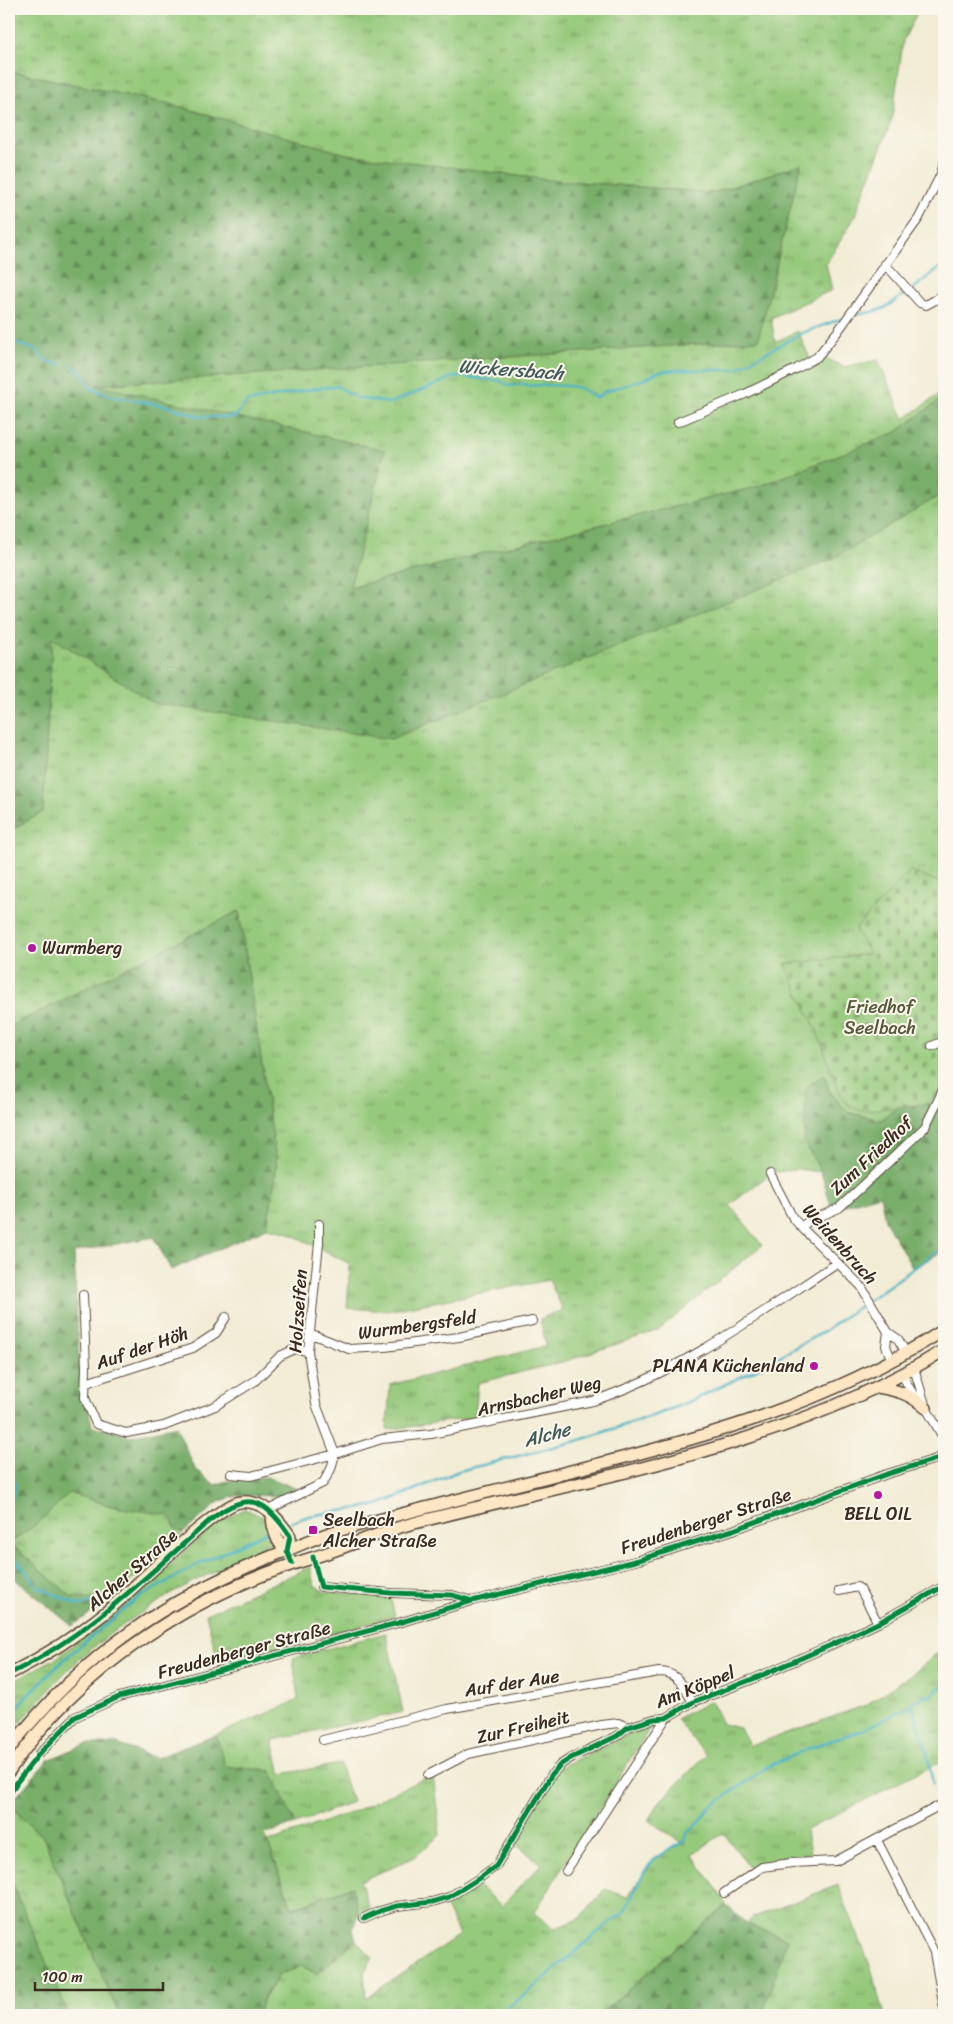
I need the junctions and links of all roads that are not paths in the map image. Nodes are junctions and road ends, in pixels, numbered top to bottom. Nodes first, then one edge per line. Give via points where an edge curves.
1 (944, 163) edge
2 (885, 264) junction
3 (944, 291) edge
4 (678, 422) dead end
5 (944, 1042) edge
6 (932, 1046) dead end
7 (944, 1088) edge
8 (770, 1174) dead end
9 (319, 1224) dead end
10 (800, 1227) junction
11 (837, 1264) junction
12 (83, 1295) dead end
13 (226, 1316) dead end
14 (532, 1321) dead end
15 (944, 1330) edge
16 (888, 1332) junction
17 (309, 1333) junction
18 (944, 1350) edge
19 (308, 1351) junction
20 (906, 1353) junction
21 (892, 1360) junction
22 (914, 1368) junction
23 (902, 1375) junction
24 (86, 1383) junction
25 (877, 1387) junction
26 (917, 1400) junction
27 (926, 1408) junction
28 (944, 1438) edge
29 (335, 1454) junction
30 (944, 1454) edge
31 (231, 1474) dead end
32 (272, 1515) junction
33 (287, 1551) junction
34 (292, 1563) junction
35 (944, 1586) edge
36 (321, 1587) dead end
37 (839, 1591) dead end
38 (472, 1601) junction
39 (878, 1623) junction
40 (9, 1674) edge
41 (693, 1702) junction
42 (666, 1718) junction
43 (628, 1726) junction
44 (323, 1740) dead end
45 (9, 1749) edge
46 (39, 1754) dead end
47 (9, 1771) edge
48 (428, 1775) dead end
49 (944, 1803) edge
50 (877, 1840) junction
51 (566, 1871) dead end
52 (724, 1893) dead end
53 (364, 1918) dead end
54 (944, 2008) edge

1 - 2 street via 919,218
2 - 3 street via 920,303 926,305
2 - 4 street via 817,357 745,394
5 - 6 street
7 - 10 street, Zum Friedhof via 925,1127 904,1148 839,1208
8 - 10 street, Weidenbruch
9 - 17 street, Holzseifen
10 - 11 street, Weidenbruch
11 - 16 street, Weidenbruch via 870,1300
11 - 29 street, Arnsbacher Weg via 704,1349 612,1395 431,1434 382,1439
12 - 24 street, Auf der Höh
13 - 24 street, Auf der Höh via 216,1333 193,1348
14 - 17 street, Wurmbergsfeld via 459,1337 349,1349
15 - 20 main road
16 - 20 street, Weidenbruch via 898,1339
16 - 21 street, Weidenbruch via 886,1346
17 - 19 street, Holzseifen
18 - 22 main road, Freudenberger Straße
19 - 24 street, Auf der Höh via 294,1349 280,1356 255,1381 215,1406 164,1426 126,1433 96,1424 85,1398
19 - 29 street, Holzseifen via 316,1404
20 - 21 main road
20 - 22 main road
21 - 23 main road
21 - 33 main road via 821,1395 706,1436 372,1522 311,1539
22 - 23 main road, Freudenberger Straße
22 - 27 street
23 - 25 main road, Freudenberger Straße
23 - 26 street
25 - 26 main road via 896,1390
25 - 34 main road, Freudenberger Straße via 803,1419 727,1443 407,1525
26 - 27 main road
27 - 28 street
29 - 31 street, Arnsbacher Weg via 251,1476
29 - 32 street via 323,1483
30 - 38 street, Freudenberger Straße via 648,1557
32 - 33 main road via 282,1534 290,1536
32 - 40 main road, Alcher Straße via 254,1503 238,1502 220,1511 93,1622 44,1656
33 - 34 main road
33 - 45 main road via 241,1568 193,1592 118,1639 55,1694
34 - 47 main road, Freudenberger Straße via 183,1614 104,1666 53,1715
35 - 39 street, Am Köppel
36 - 38 street, Freudenberger Straße via 452,1595
37 - 39 street via 860,1589
38 - 46 street, Freudenberger Straße via 119,1697 75,1718
39 - 41 street, Am Köppel
41 - 42 street, Am Köppel
41 - 44 street, Auf der Aue via 675,1675 659,1672 447,1709
42 - 43 street, Am Köppel
42 - 51 street
43 - 48 street, Zur Freiheit via 618,1723 602,1725 496,1747 455,1759
43 - 53 street, Am Köppel via 617,1736 560,1765 539,1793 496,1866 478,1880 449,1897 397,1906
49 - 50 street
50 - 52 street via 836,1861 762,1867
50 - 54 street via 934,1952

